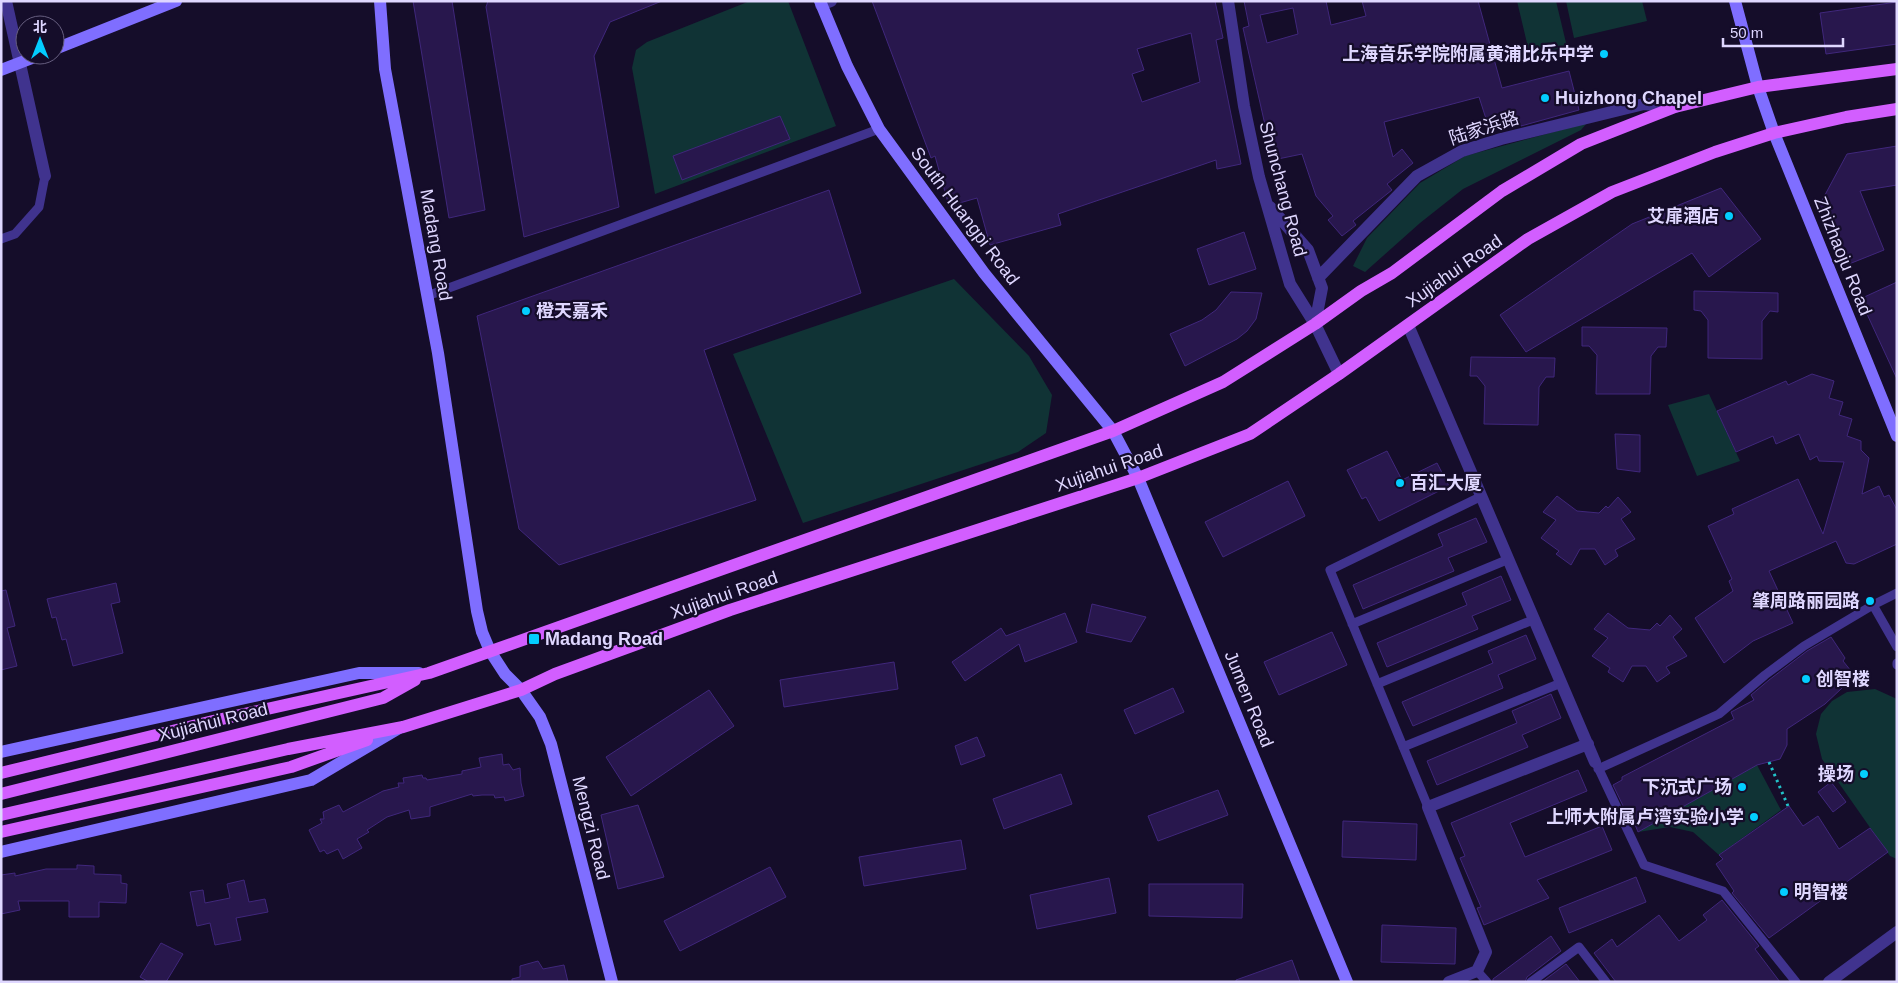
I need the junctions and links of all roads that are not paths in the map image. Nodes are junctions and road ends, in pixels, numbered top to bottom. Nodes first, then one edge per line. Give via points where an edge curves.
1 (6, 1) edge
2 (176, 1) edge
3 (380, 1) edge
4 (1228, 1) edge
5 (1735, 1) edge
6 (824, 2) edge
7 (15, 41) edge
8 (65, 45) edge
9 (15, 65) edge
10 (20, 65) edge
11 (1897, 69) edge
12 (1, 70) edge
13 (1758, 87) junction
14 (1675, 107) junction
15 (1897, 109) edge
16 (879, 129) junction
17 (1774, 133) junction
18 (45, 176) joint
19 (1268, 205) junction
20 (1, 239) edge
21 (1318, 278) junction
22 (427, 296) junction
23 (1315, 324) junction
24 (1408, 325) junction
25 (1339, 374) junction
26 (1113, 432) junction
27 (1897, 436) edge
28 (1138, 478) junction
29 (1482, 496) junction
30 (1509, 559) junction
31 (1897, 593) edge
32 (1873, 605) junction
33 (1535, 619) junction
34 (1352, 624) junction
35 (1897, 647) edge
36 (490, 651) junction
37 (428, 673) junction
38 (1562, 682) junction
39 (1377, 684) junction
40 (521, 690) junction
41 (402, 726) junction
42 (1588, 744) junction
43 (1403, 747) junction
44 (1, 752) edge
45 (1597, 766) junction
46 (1, 773) edge
47 (1, 794) edge
48 (1428, 807) junction
49 (1, 815) edge
50 (1, 832) edge
51 (1, 852) edge
52 (1897, 932) edge
53 (1477, 971) junction
54 (612, 982) edge
55 (1347, 982) edge
56 (1449, 982) edge
57 (1487, 982) edge
58 (1531, 982) edge
59 (1606, 982) edge
60 (1796, 982) edge
61 (1829, 982) edge

1 - 7 street
2 - 8 street
3 - 22 street, Madang Road via 386,69
4 - 19 street, Shunchang Road via 1244,106
5 - 13 street, Zhizhaoju Road
6 - 16 street, South Huangpi Road via 847,66
9 - 12 street
10 - 18 street
11 - 13 main road, Xujiahui Road
13 - 14 main road, Xujiahui Road
13 - 17 street, Zhizhaoju Road
14 - 21 street, 陆家浜路 via 1644,104 1501,138 1462,151 1418,176
14 - 23 main road, Xujiahui Road via 1581,144 1502,191 1392,273
15 - 17 main road, Xujiahui Road
16 - 22 lane
16 - 26 street, South Huangpi Road via 984,273
17 - 24 main road, Xujiahui Road via 1612,192 1528,239
17 - 27 street, Zhizhaoju Road
18 - 20 lane via 39,208 15,234
19 - 21 street via 1308,250
19 - 23 street, Shunchang Road via 1290,284
21 - 23 street via 1322,288
22 - 36 street, Madang Road via 477,611
23 - 25 street, Shunchang Road
23 - 26 main road, Xujiahui Road via 1223,382
24 - 25 main road, Xujiahui Road
24 - 29 street
25 - 28 main road, Xujiahui Road via 1250,434
26 - 28 street, Jumen Road
26 - 36 main road, Xujiahui Road
28 - 40 main road, Xujiahui Road via 730,610 555,674
28 - 55 street, Jumen Road
29 - 30 street
29 - 34 lane via 1330,570
30 - 33 street
30 - 34 lane
31 - 32 lane
32 - 35 lane
32 - 45 lane via 1804,646 1719,714
33 - 38 street
33 - 39 lane
34 - 39 lane
36 - 37 main road, Xujiahui Road
36 - 40 street, Madang Road via 505,674
37 - 44 street via 359,673
37 - 46 main road, Xujiahui Road
37 - 47 main road, Xujiahui Road via 383,698
38 - 42 street
38 - 43 lane
39 - 43 lane
40 - 41 main road, Xujiahui Road
40 - 54 street, Mengzi Road via 540,717 551,744
41 - 49 main road, Xujiahui Road
41 - 50 main road via 291,767
41 - 51 street, Xujiahui Road via 311,780
42 - 45 street
42 - 48 street
43 - 48 lane
45 - 60 lane via 1644,865 1723,892
48 - 53 street via 1486,952
52 - 61 street
53 - 56 street
53 - 57 lane
58 - 59 lane via 1580,947

